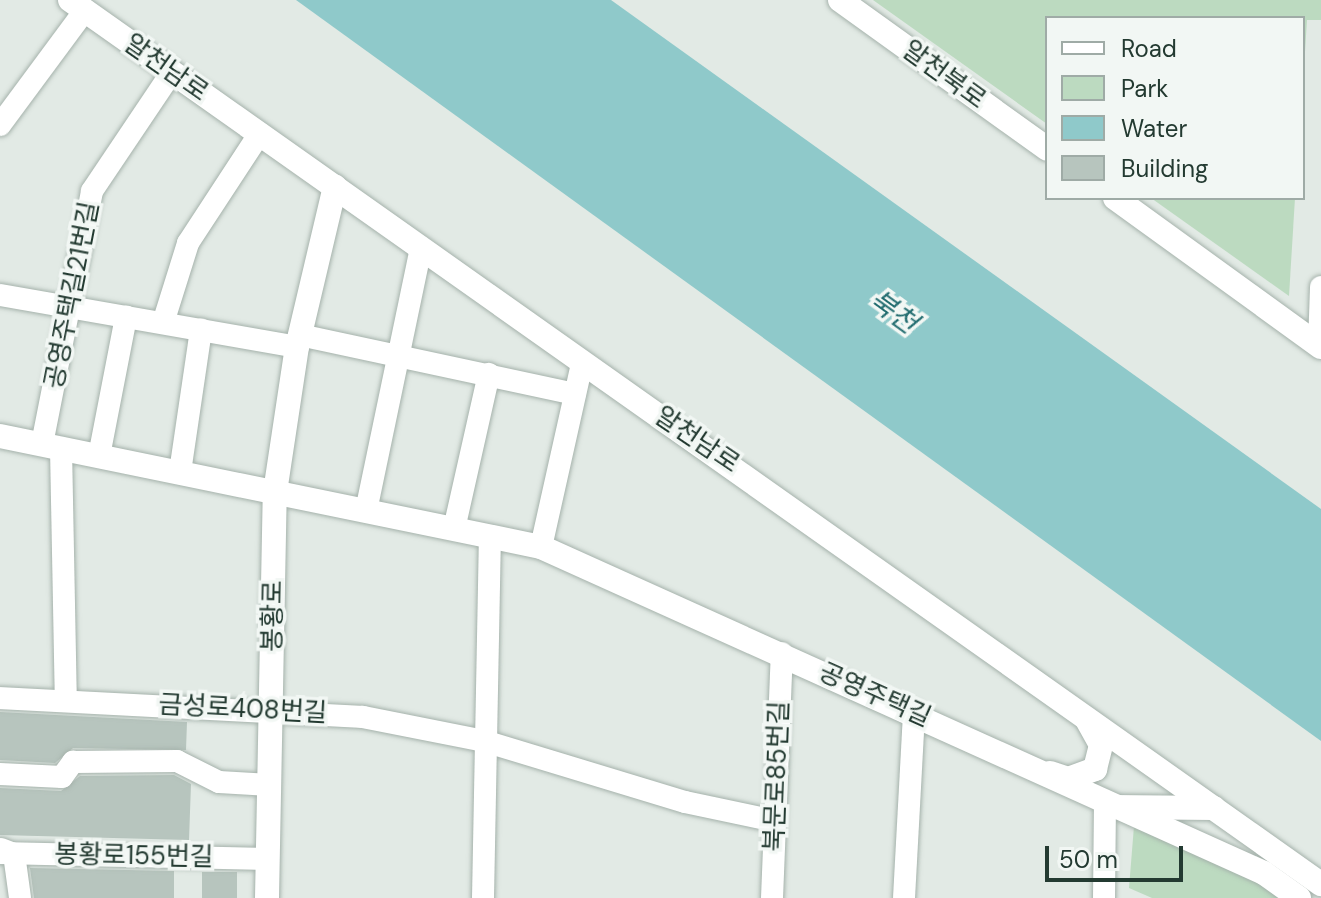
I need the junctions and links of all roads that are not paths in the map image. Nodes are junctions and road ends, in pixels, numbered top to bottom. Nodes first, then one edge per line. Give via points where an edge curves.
1 (840, 0) edge
2 (77, 5) edge
3 (172, 72) junction
4 (0, 125) edge
5 (260, 133) junction
6 (1045, 148) edge
7 (335, 186) junction
8 (1118, 200) edge
9 (421, 248) junction
10 (1321, 287) edge
11 (0, 295) edge
12 (70, 307) junction
13 (126, 317) junction
14 (163, 323) junction
15 (201, 330) junction
16 (298, 341) junction
17 (1320, 346) edge
18 (399, 355) junction
19 (582, 364) junction
20 (489, 374) junction
21 (575, 394) junction
22 (0, 436) edge
23 (52, 446) junction
24 (99, 456) junction
25 (180, 472) junction
26 (275, 492) junction
27 (366, 511) junction
28 (454, 529) junction
29 (490, 537) junction
30 (541, 547) junction
31 (782, 653) junction
32 (0, 698) edge
33 (66, 700) junction
34 (272, 708) junction
35 (914, 712) junction
36 (1080, 712) junction
37 (484, 741) junction
38 (1011, 760) junction
39 (0, 774) edge
40 (270, 785) junction
41 (1105, 807) junction
42 (1215, 808) junction
43 (775, 821) junction
44 (5, 852) edge
45 (268, 859) junction
46 (1321, 884) edge
47 (20, 898) edge
48 (267, 898) edge
49 (483, 898) edge
50 (772, 898) edge
51 (904, 898) edge
52 (1104, 898) edge
53 (1299, 898) edge

1 - 6 street, 알천북로
2 - 3 street, 알천남로
2 - 4 street
3 - 5 street, 알천남로
3 - 12 street, 공영주택길21번길 via 92,191
5 - 7 street, 알천남로
5 - 14 street via 188,243
7 - 9 street, 알천남로
7 - 16 street, 봉황로
8 - 17 street
9 - 18 street
9 - 19 street, 알천남로
10 - 17 street
11 - 12 street
12 - 13 street
12 - 23 street, 공영주택길21번길
13 - 14 street
13 - 24 street
14 - 15 street
15 - 16 street
15 - 25 street
16 - 18 street
16 - 26 street, 봉황로
18 - 20 street
18 - 27 street
19 - 21 street
19 - 36 street, 알천남로
20 - 21 street
20 - 28 street
21 - 30 street
22 - 23 street, 공영주택길
23 - 24 street, 공영주택길
23 - 33 street, 공영주택길21번길
24 - 25 street, 공영주택길
25 - 26 street, 공영주택길
26 - 27 street, 공영주택길
26 - 34 street, 봉황로
27 - 28 street, 공영주택길
28 - 29 street, 공영주택길
29 - 30 street, 공영주택길
29 - 37 street
30 - 31 street, 공영주택길
31 - 35 street, 공영주택길
31 - 43 street, 북문로85번길
32 - 33 street, 금성로408번길
33 - 34 street, 금성로408번길
34 - 37 street, 금성로408번길
34 - 40 street, 봉황로
35 - 38 street, 공영주택길
35 - 51 street
36 - 38 street via 1101,745 1085,776 1068,779
36 - 42 street, 알천남로
37 - 43 street, 금성로408번길 via 685,802
37 - 49 street
38 - 41 street, 공영주택길
39 - 40 street via 62,777 73,762 177,761 219,782
40 - 45 street, 봉황로
41 - 42 street, 공영주택길
41 - 52 street
41 - 53 street via 1264,873
42 - 46 street, 알천남로
43 - 50 street, 북문로85번길
44 - 45 street, 봉황로155번길
44 - 47 street
45 - 48 street, 봉황로

